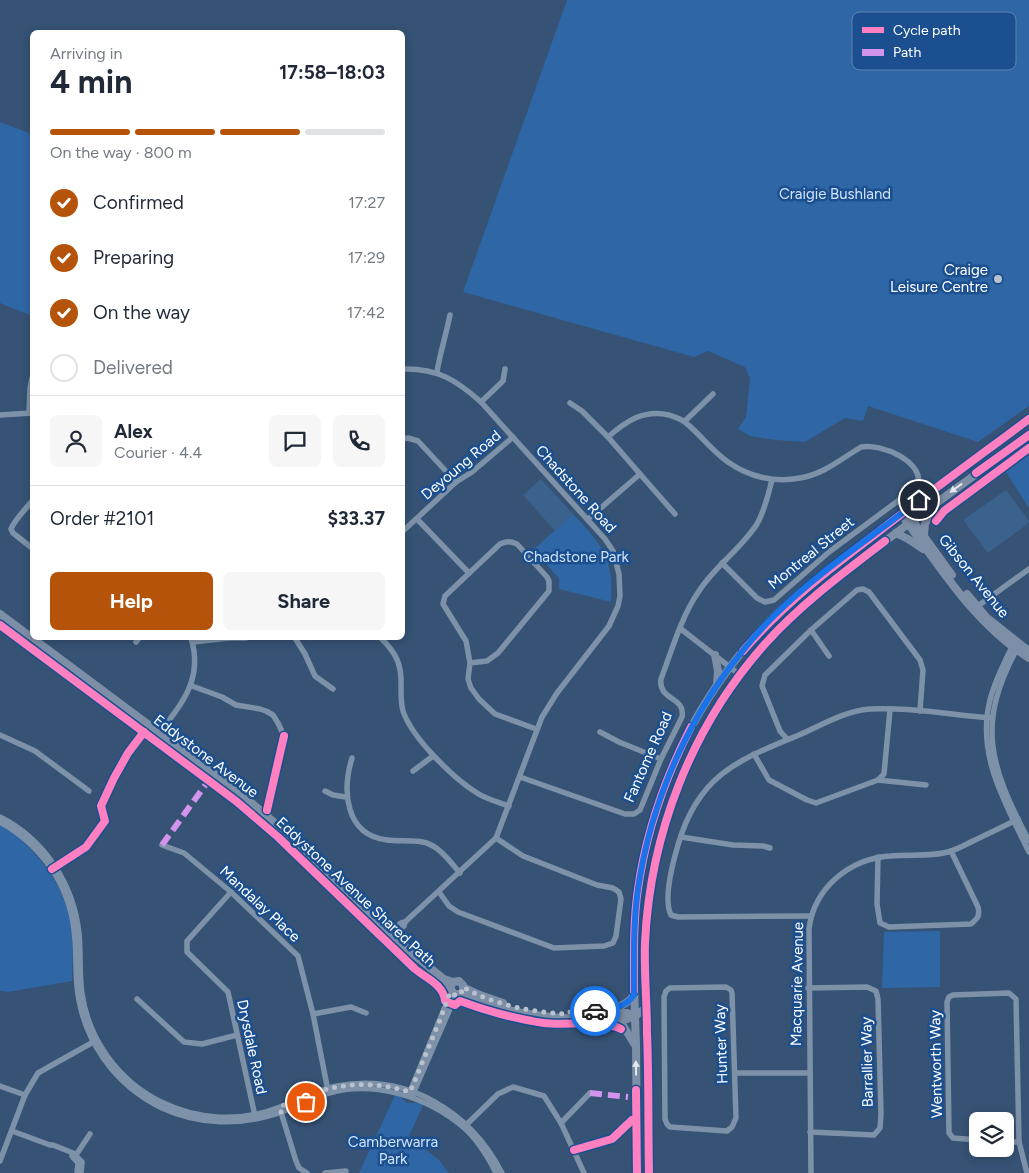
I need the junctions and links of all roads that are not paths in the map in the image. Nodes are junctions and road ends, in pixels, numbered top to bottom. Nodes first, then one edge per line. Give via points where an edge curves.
1 (450, 315) dead end
2 (405, 369) edge
3 (505, 369) dead end
4 (436, 372) junction
5 (713, 394) dead end
6 (481, 402) junction
7 (570, 403) dead end
8 (30, 413) edge
9 (0, 415) edge
10 (1029, 419) edge
11 (685, 421) junction
12 (1029, 435) edge
13 (513, 437) junction
14 (608, 437) junction
15 (405, 439) edge
16 (640, 474) junction
17 (772, 480) junction
18 (456, 482) junction
19 (935, 502) junction
20 (30, 503) edge
21 (903, 512) junction
22 (675, 514) dead end
23 (417, 519) junction
24 (588, 519) junction
25 (910, 522) junction
26 (405, 529) edge
27 (896, 533) junction
28 (925, 538) junction
29 (30, 546) edge
30 (929, 553) junction
31 (722, 564) junction
32 (1029, 569) edge
33 (469, 573) junction
34 (975, 608) junction
35 (0, 614) edge
36 (0, 620) edge
37 (681, 629) junction
38 (810, 630) junction
39 (30, 637) edge
40 (34, 640) edge
41 (192, 640) edge
42 (296, 640) edge
43 (383, 640) edge
44 (1016, 646) junction
45 (1029, 651) edge
46 (715, 656) junction
47 (829, 656) dead end
48 (1029, 658) edge
49 (470, 663) junction
50 (730, 667) junction
51 (740, 675) junction
52 (192, 686) junction
53 (716, 687) junction
54 (333, 689) dead end
55 (890, 710) junction
56 (920, 712) junction
57 (990, 718) junction
58 (536, 730) junction
59 (600, 732) dead end
60 (158, 734) junction
61 (0, 735) edge
62 (284, 736) dead end
63 (787, 739) junction
64 (754, 754) junction
65 (433, 756) junction
66 (352, 758) dead end
67 (661, 759) junction
68 (413, 771) dead end
69 (520, 777) junction
70 (878, 780) junction
71 (926, 785) dead end
72 (89, 790) dead end
73 (325, 791) dead end
74 (346, 797) junction
75 (508, 806) junction
76 (0, 817) edge
77 (1016, 820) junction
78 (0, 822) edge
79 (680, 837) junction
80 (496, 838) junction
81 (1029, 841) edge
82 (162, 845) dead end
83 (770, 848) dead end
84 (951, 851) junction
85 (1029, 852) edge
86 (878, 857) junction
87 (460, 872) junction
88 (230, 892) junction
89 (439, 892) junction
90 (811, 916) junction
91 (390, 936) junction
92 (808, 988) junction
93 (456, 990) junction
94 (634, 995) junction
95 (137, 999) dead end
96 (646, 1008) junction
97 (366, 1013) dead end
98 (313, 1014) junction
99 (567, 1014) junction
100 (635, 1016) junction
101 (620, 1019) junction
102 (647, 1033) junction
103 (237, 1035) junction
104 (95, 1041) junction
105 (636, 1046) junction
106 (735, 1073) junction
107 (809, 1073) junction
108 (0, 1086) edge
109 (328, 1091) junction
110 (590, 1093) dead end
111 (412, 1094) junction
112 (25, 1095) junction
113 (280, 1110) junction
114 (255, 1117) junction
115 (561, 1123) junction
116 (465, 1126) junction
117 (12, 1131) junction
118 (810, 1132) junction
119 (90, 1134) dead end
120 (969, 1139) edge
121 (1014, 1142) edge
122 (1019, 1142) junction
123 (76, 1156) junction
124 (0, 1161) edge
125 (346, 1171) dead end
126 (79, 1173) edge
127 (307, 1173) edge
128 (325, 1173) edge
129 (496, 1173) edge
130 (502, 1173) edge
131 (584, 1173) edge
132 (637, 1173) edge
133 (649, 1173) edge
134 (811, 1173) edge
135 (1027, 1173) edge

1 - 4 street
2 - 4 street, Chadstone Road
3 - 6 street via 503,381
4 - 6 street, Chadstone Road via 462,385
5 - 11 street
6 - 13 street, Chadstone Road
7 - 14 street
8 - 9 street
10 - 21 main road
11 - 14 street via 647,414 624,423
11 - 17 street via 727,462
12 -> 19 main road
13 - 18 street, Deyoung Road
13 - 24 street, Chadstone Road
14 - 16 street
15 - 18 street via 418,441
16 - 22 street
16 - 24 street
17 - 31 street, Fantome Road via 756,524
17 - 31 street, Montreal Street via 810,476 866,446 895,454 909,462 919,476 918,486 829,552 774,600 765,602 757,598
18 - 23 street, Deyoung Road
19 - 25 main road
19 - 28 main road via 925,524
20 - 29 street via 11,528
21 - 25 main road, Gibson Avenue
21 - 50 main road via 796,596
23 - 26 street, Deyoung Road
23 - 33 street
24 - 58 street, Chadstone Road via 613,550 618,564 618,606 609,626 557,692
25 - 27 main road
25 - 28 main road, Gibson Avenue
25 - 30 main road, Gibson Avenue
27 - 30 main road
27 - 51 main road via 802,608 765,644
28 - 34 main road, Gibson Avenue
30 - 34 main road, Gibson Avenue
31 - 37 street, Fantome Road via 693,600
32 - 34 street
33 - 49 street via 445,596 443,604 466,641
33 - 49 street via 500,544 510,541 517,544 547,577 550,586 498,653 487,661
34 - 44 main road, Gibson Avenue
35 - 39 main road, Eddystone Avenue
36 - 60 main road, Eddystone Avenue
37 - 46 street
37 - 67 street, Fantome Road via 660,686 683,712
38 - 47 street
38 - 56 street via 857,590 870,592 920,660 923,670
38 - 63 street via 765,675 762,686 780,731
40 - 60 main road, Eddystone Avenue
41 - 52 street via 195,672
42 - 54 street via 315,676
43 - 65 street via 391,648 401,669 402,710
44 - 45 main road, Gibson Avenue
44 - 48 main road, Gibson Avenue
44 - 57 street
46 - 50 street
46 - 53 main road via 718,671
49 - 58 street via 468,679 471,688 488,709
50 - 51 street
50 - 53 main road
51 - 96 main road via 691,755 662,832 649,903
52 - 60 street
52 - 62 street via 236,705 266,712 273,716
53 - 94 main road via 682,746 654,816 638,890
55 - 56 street
55 - 63 street via 850,713
55 - 70 street via 884,774
56 - 57 street
57 - 77 street via 990,765 999,791
58 - 69 street, Chadstone Road
59 - 67 street
60 - 91 main road, Eddystone Avenue via 299,850
61 - 72 street via 35,751
63 - 64 street
64 - 70 street via 769,780 816,803
64 - 79 street via 725,770 706,788 689,813
65 - 68 street
65 - 75 street via 476,793
66 - 74 street
67 - 69 street, Fantome Road via 640,810 630,815
69 - 75 street, Chadstone Road
70 - 71 street
73 - 74 street
74 - 87 street via 356,823 371,835 433,846
75 - 80 street, Chadstone Road
76 - 104 street via 24,831 42,848 68,888 79,932 82,995
77 - 81 street
77 - 84 street, Macquarie Avenue
77 - 85 street
78 - 104 street via 26,839 42,856 66,897 74,930 79,999 85,1024
79 - 83 street
79 - 90 street via 670,882 668,909 671,915
80 - 87 street, Chadstone Road
80 - 89 street via 523,856 619,892 621,899 613,943 554,948 458,912
82 - 88 street, Mandalay Place via 184,853
84 - 86 street, Macquarie Avenue
84 - 86 street via 978,907 980,914 972,924 889,927 880,923
86 - 90 street, Macquarie Avenue via 845,870 822,892
87 - 89 street, Chadstone Road
88 - 98 street, Mandalay Place via 298,956
88 - 103 street, Drysdale Road via 187,941 188,952 228,992
89 - 91 street, Chadstone Road
90 - 92 street, Macquarie Avenue
91 - 93 main road, Eddystone Avenue via 420,967
92 - 107 street, Macquarie Avenue
92 - 118 street, Barrallier Way via 867,987 876,991 881,1114 880,1128 874,1135
93 - 99 main road, Eddystone Avenue via 541,1012
93 - 101 main road, Eddystone Avenue via 498,1006 540,1016
93 - 111 street
94 - 99 main road via 629,1002 616,1008
94 - 100 main road
95 - 103 street via 184,1042 202,1044
96 - 100 main road, Eddystone Avenue
96 - 102 main road
97 - 98 street via 350,1007
98 - 109 street, Mandalay Place
99 - 100 main road, Eddystone Avenue via 627,1013
100 - 101 main road, Eddystone Avenue
100 - 102 main road via 645,1025
100 - 105 main road
101 - 105 main road
102 - 133 main road
103 - 114 street, Drysdale Road
104 - 112 street via 38,1073
104 - 114 street via 117,1076 161,1108 207,1121 239,1122
132 -> 105 main road
106 - 106 street, Hunter Way via 731,990 722,987 670,988 666,991 667,1124 674,1128 727,1131 736,1118
106 - 107 street
107 - 118 street, Macquarie Avenue
108 - 112 street
109 - 111 street via 376,1090
109 - 113 street
110 - 115 street
111 - 116 street
112 - 117 street
113 - 114 street
113 - 127 street via 296,1161
115 - 116 street via 544,1096 513,1087 498,1094
115 - 131 street
116 - 129 street
116 - 130 street via 492,1154
117 - 123 street
117 - 124 street
118 - 134 street, Macquarie Avenue
119 - 123 street
120 - 122 street, Wentworth Way via 956,1138 949,1133 949,997 1009,993 1016,999
121 - 122 street
122 - 135 street, Wentworth Way
123 - 126 street via 82,1162
125 - 128 street

